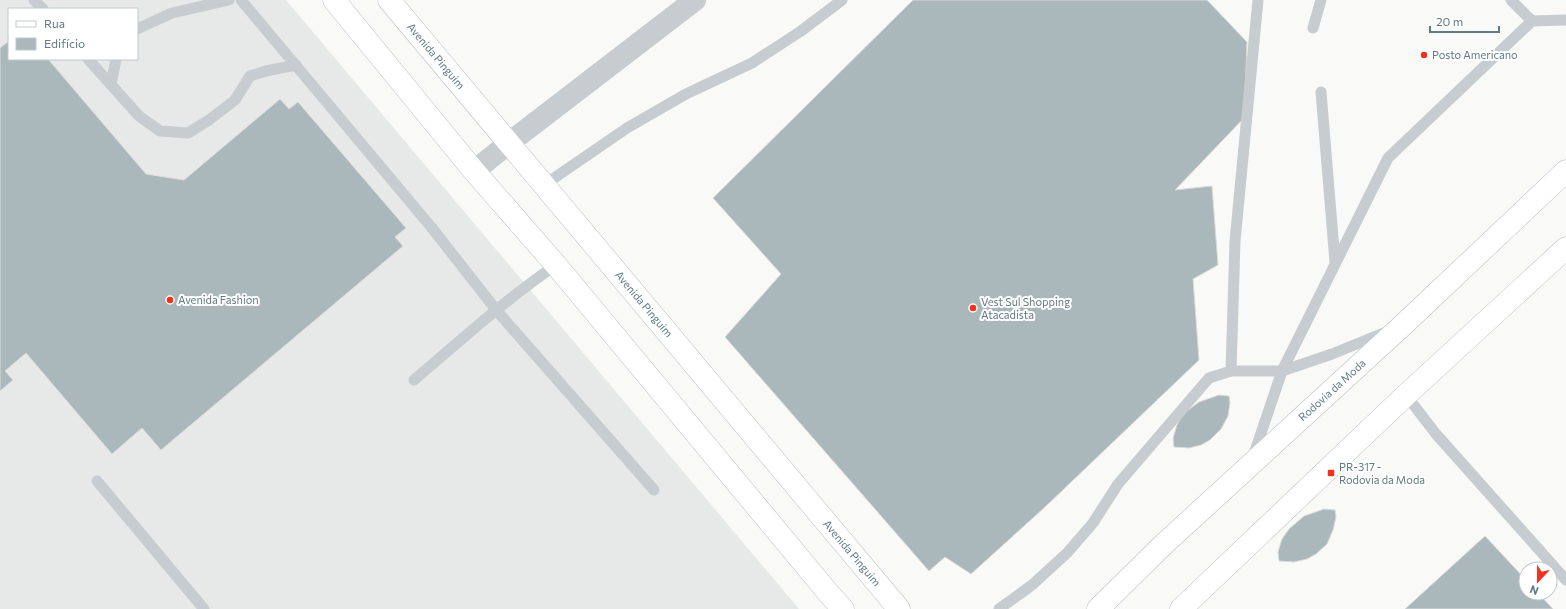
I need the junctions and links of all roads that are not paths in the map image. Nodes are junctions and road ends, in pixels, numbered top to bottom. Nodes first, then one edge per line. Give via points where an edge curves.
1 (34, 0) edge
2 (229, 0) edge
3 (241, 0) edge
4 (334, 0) edge
5 (389, 0) edge
6 (695, 0) edge
7 (842, 0) edge
8 (1258, 0) edge
9 (1321, 0) edge
10 (1511, 0) edge
11 (41, 8) edge
12 (1566, 20) edge
13 (1532, 21) junction
14 (1312, 28) dead end
15 (138, 29) edge
16 (89, 60) edge
17 (116, 60) edge
18 (296, 65) junction
19 (111, 85) junction
20 (1321, 92) dead end
21 (509, 143) junction
22 (474, 171) junction
23 (1566, 172) edge
24 (544, 185) junction
25 (1566, 248) edge
26 (1336, 263) junction
27 (556, 265) junction
28 (497, 311) junction
29 (1403, 325) junction
30 (1231, 371) junction
31 (1282, 371) junction
32 (414, 380) dead end
33 (1406, 395) junction
34 (1250, 465) junction
35 (97, 481) dead end
36 (654, 490) dead end
37 (1566, 580) edge
38 (204, 609) edge
39 (844, 609) edge
40 (898, 609) edge
41 (999, 609) edge
42 (1098, 609) edge
43 (1181, 609) edge

1 - 11 lane
2 - 15 lane via 172,13
3 - 18 lane
4 - 22 main road
5 - 21 main road, Avenida Pinguim
6 - 21 street
7 - 24 lane via 752,63 686,94 627,128
8 - 30 lane via 1235,241
9 - 14 lane
10 - 13 lane
12 - 13 lane
13 - 26 lane via 1388,158
16 - 19 lane
17 - 19 lane
18 - 19 lane via 266,70 250,76 234,100 188,133 160,131 139,116
18 - 28 lane via 432,228
20 - 26 lane
21 - 22 street
21 - 24 main road, Avenida Pinguim
22 - 27 main road
23 - 29 main road, Rodovia da Moda
24 - 40 main road, Avenida Pinguim
25 - 33 main road
26 - 31 lane
27 - 28 lane via 524,287
27 - 39 main road
28 - 32 lane
28 - 36 lane
29 - 31 lane
29 - 34 main road, Rodovia da Moda
30 - 31 lane
30 - 41 lane via 1209,378 1118,484 1093,523 1067,553 1032,585
31 - 34 lane
33 - 37 lane via 1436,434
33 - 43 main road
34 - 42 main road, Rodovia da Moda
35 - 38 lane

